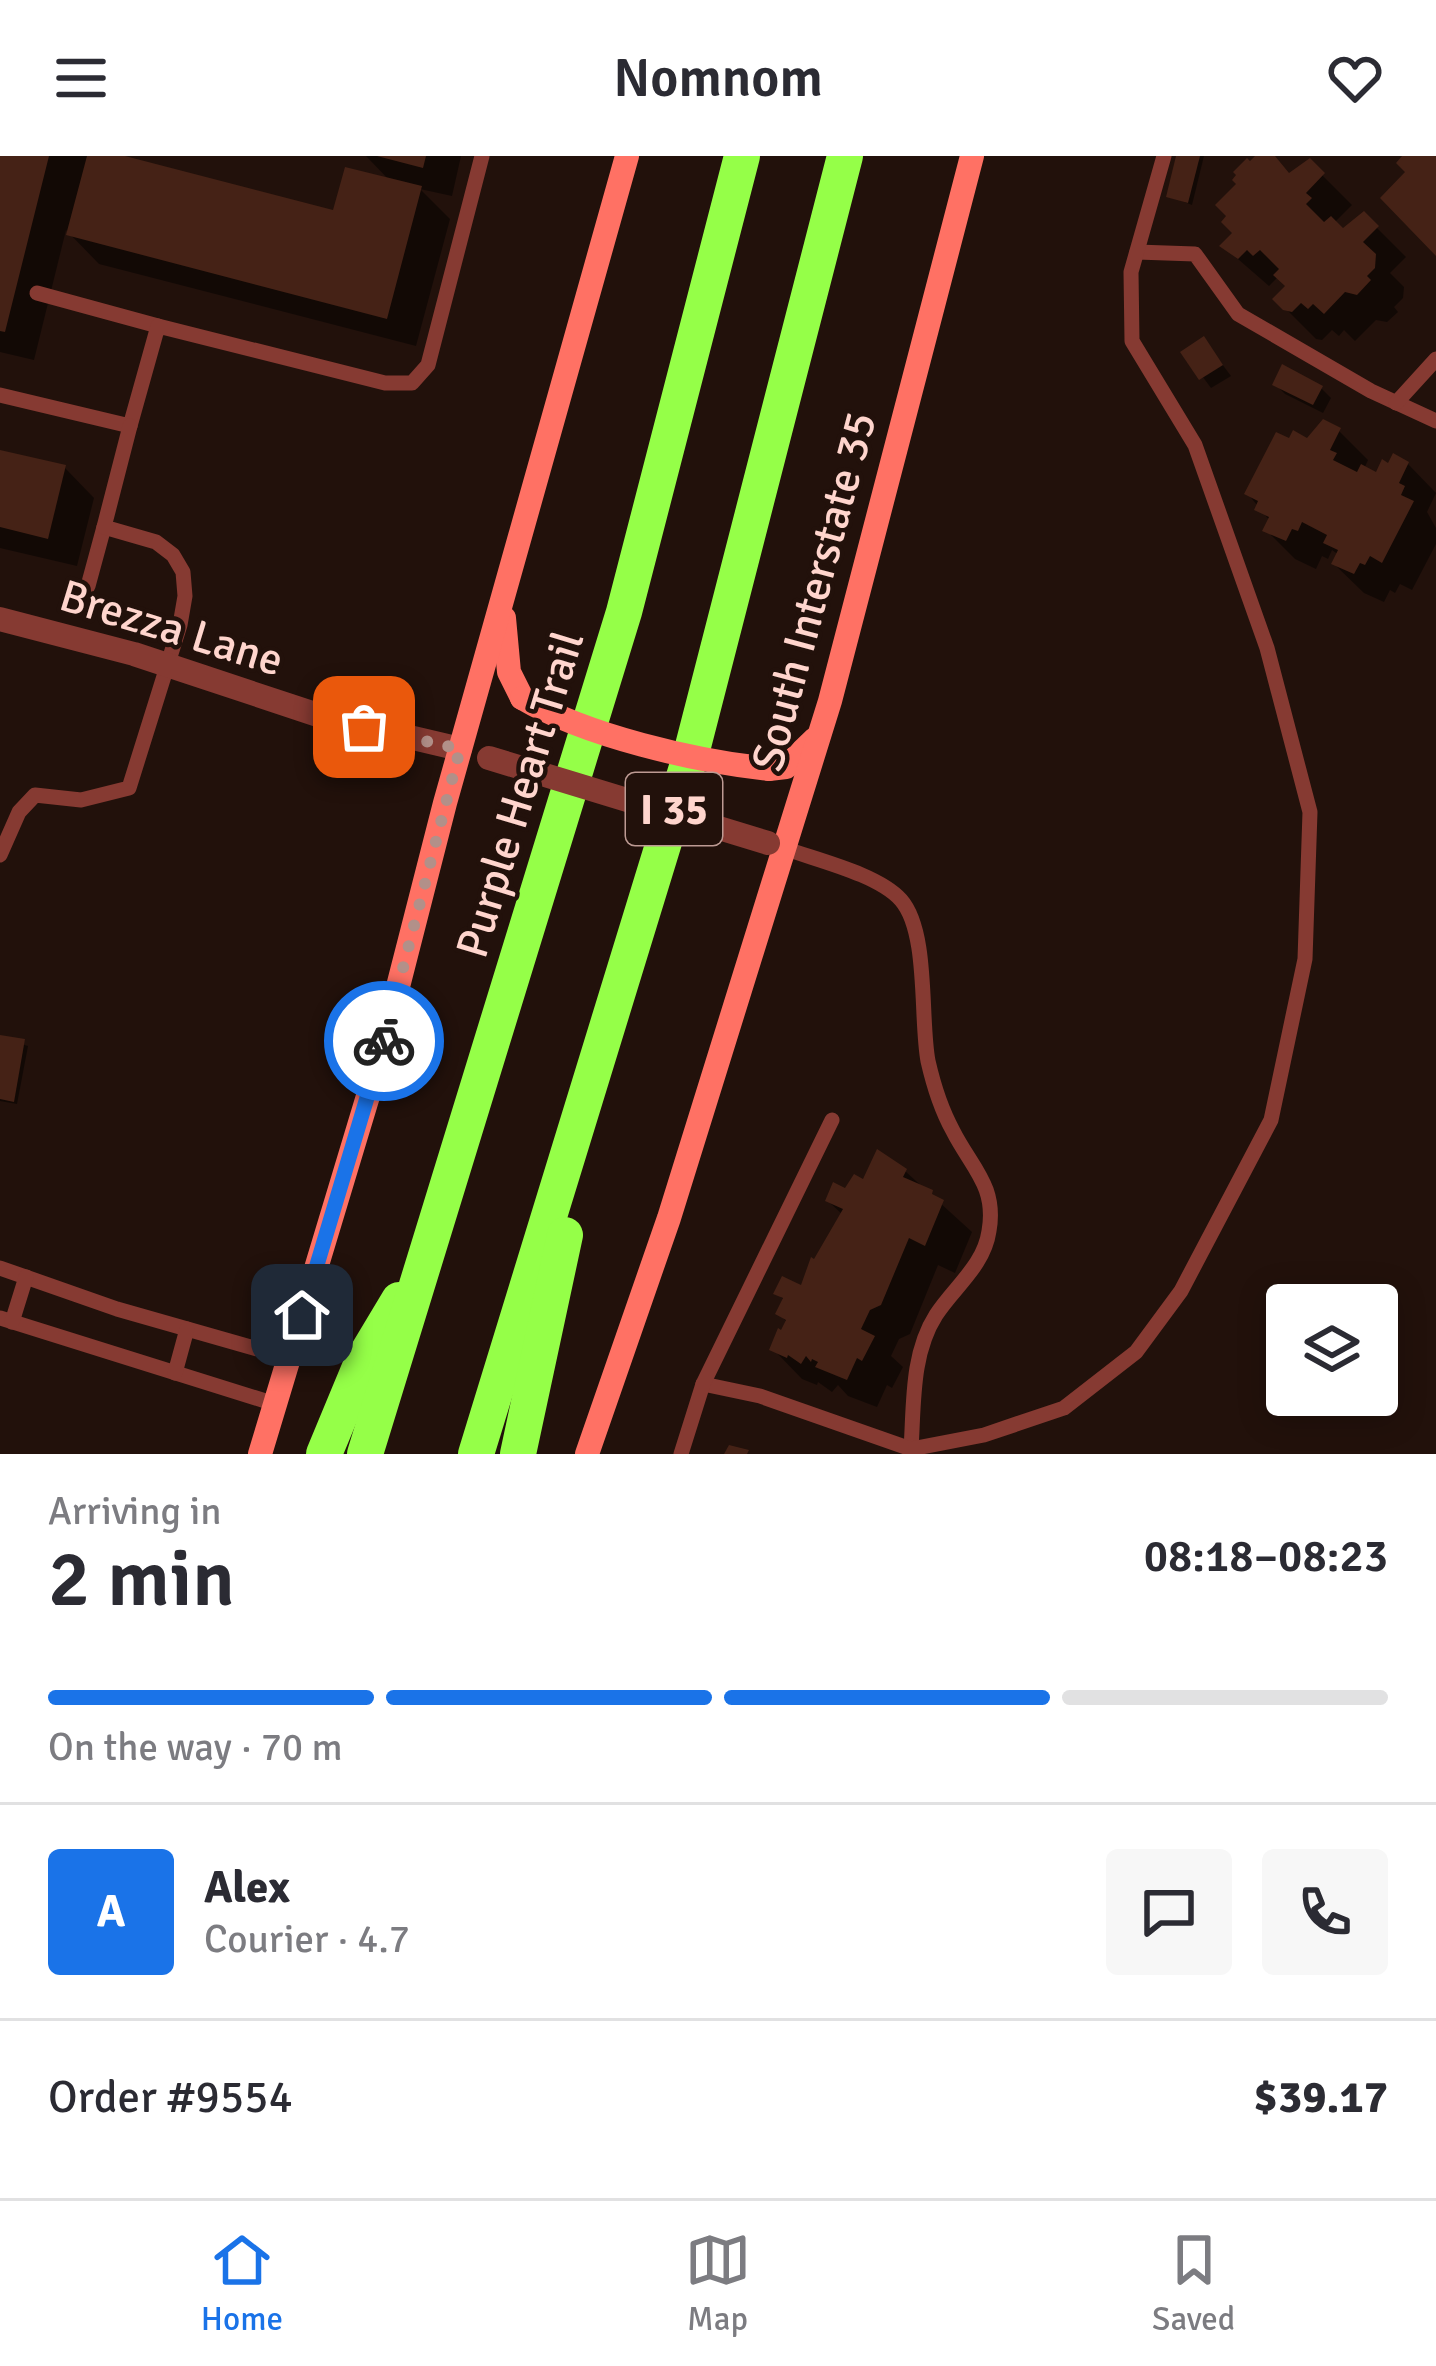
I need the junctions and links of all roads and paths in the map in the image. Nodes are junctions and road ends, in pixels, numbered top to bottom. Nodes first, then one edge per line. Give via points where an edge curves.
1 (482, 156) edge
2 (627, 156) edge
3 (742, 156) edge
4 (845, 156) edge
5 (972, 156) edge
6 (1164, 156) edge
7 (1137, 252) junction
8 (37, 293) dead end
9 (158, 326) junction
10 (1436, 359) edge
11 (0, 395) edge
12 (1396, 403) junction
13 (1436, 421) edge
14 (130, 426) junction
15 (104, 527) junction
16 (88, 586) dead end
17 (503, 603) junction
18 (0, 619) edge
19 (167, 666) junction
20 (830, 701) junction
21 (460, 749) junction
22 (489, 758) dead end
23 (776, 846) junction
24 (0, 855) edge
25 (618, 990) junction
26 (832, 1120) dead end
27 (430, 1251) junction
28 (0, 1268) edge
29 (26, 1277) junction
30 (6, 1320) edge
31 (187, 1329) junction
32 (289, 1358) junction
33 (175, 1372) junction
34 (703, 1384) junction
35 (275, 1404) junction
36 (910, 1449) junction
37 (931, 1450) edge
38 (260, 1454) edge
39 (324, 1454) edge
40 (364, 1454) edge
41 (476, 1454) edge
42 (518, 1454) edge
43 (587, 1454) edge
44 (681, 1454) edge

1 - 9 lane via 428,365 412,383
2 - 17 main road
3 - 27 highway, Purple Heart Trail / I 35 via 624,612
4 - 25 highway, I 35 via 691,754
5 - 20 main road, South Interstate 35
6 - 7 lane
7 - 12 lane via 1195,254 1238,314
7 - 37 lane via 1132,341 1195,445 1267,648 1310,812 1305,958 1271,1120 1181,1291 1136,1352 1064,1408
8 - 9 lane
9 - 14 lane
10 - 12 lane
11 - 14 lane
12 - 13 lane
14 - 15 lane
15 - 16 lane
15 - 19 lane via 156,542 183,572 181,625
17 - 20 main road, bridge via 508,672 522,698 640,742 726,765 786,767 814,740
17 - 21 main road
18 - 19 street, Brezza Lane
19 - 21 street, Brezza Lane via 324,717
19 - 24 lane via 129,788 81,800 35,795
20 - 23 main road, South Interstate 35
21 - 32 main road via 382,1053
22 - 23 street, bridge
23 - 36 lane via 884,886 902,901 912,920 928,1063 952,1129 988,1186 989,1232 918,1361
23 - 43 main road, South Interstate 35 via 669,1218
25 - 41 highway, I 35
25 - 42 highway
26 - 34 lane
27 - 39 highway via 363,1360
27 - 40 highway, Purple Heart Trail / I 35
28 - 29 lane
29 - 30 lane
29 - 31 lane
30 - 33 lane
31 - 32 lane
31 - 33 lane
32 - 35 main road
33 - 35 lane
34 - 36 lane
34 - 44 lane
35 - 38 main road
36 - 37 lane

